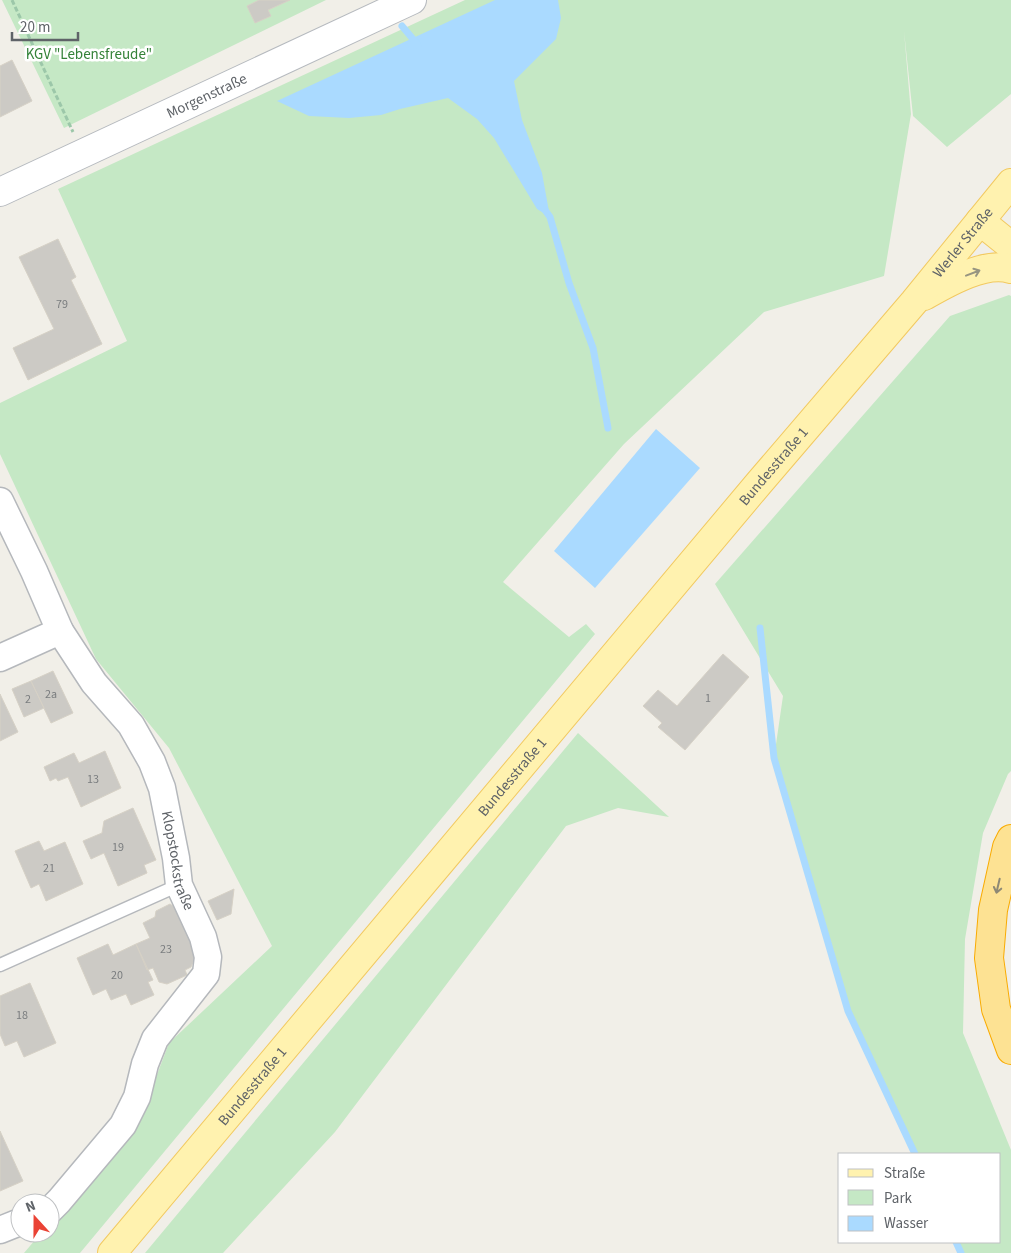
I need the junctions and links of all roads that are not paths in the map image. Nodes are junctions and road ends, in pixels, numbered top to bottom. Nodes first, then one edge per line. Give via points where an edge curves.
1 (412, 0) edge
2 (0, 192) edge
3 (1008, 192) edge
4 (980, 221) junction
5 (1011, 246) edge
6 (1011, 269) edge
7 (914, 302) junction
8 (0, 501) edge
9 (60, 631) junction
10 (0, 658) edge
11 (1011, 839) edge
12 (179, 885) junction
13 (0, 965) edge
14 (1011, 1050) edge
15 (60, 1200) edge
16 (112, 1253) edge

1 - 2 main road, Morgenstraße
3 - 4 main road, Werler Straße
4 - 5 main road
4 - 7 main road, Werler Straße
7 -> 6 main road via 943,285 980,270
7 - 16 main road, Bundesstraße 1 via 758,482
8 - 9 street, Klopstockstraße
9 - 10 street
9 - 12 street, Klopstockstraße via 94,683 131,725 152,762 162,788
11 -> 14 highway via 992,910 989,958 996,1009
12 - 13 lane
12 - 15 street, Klopstockstraße via 203,937 208,957 206,974 155,1039 137,1097 122,1125

